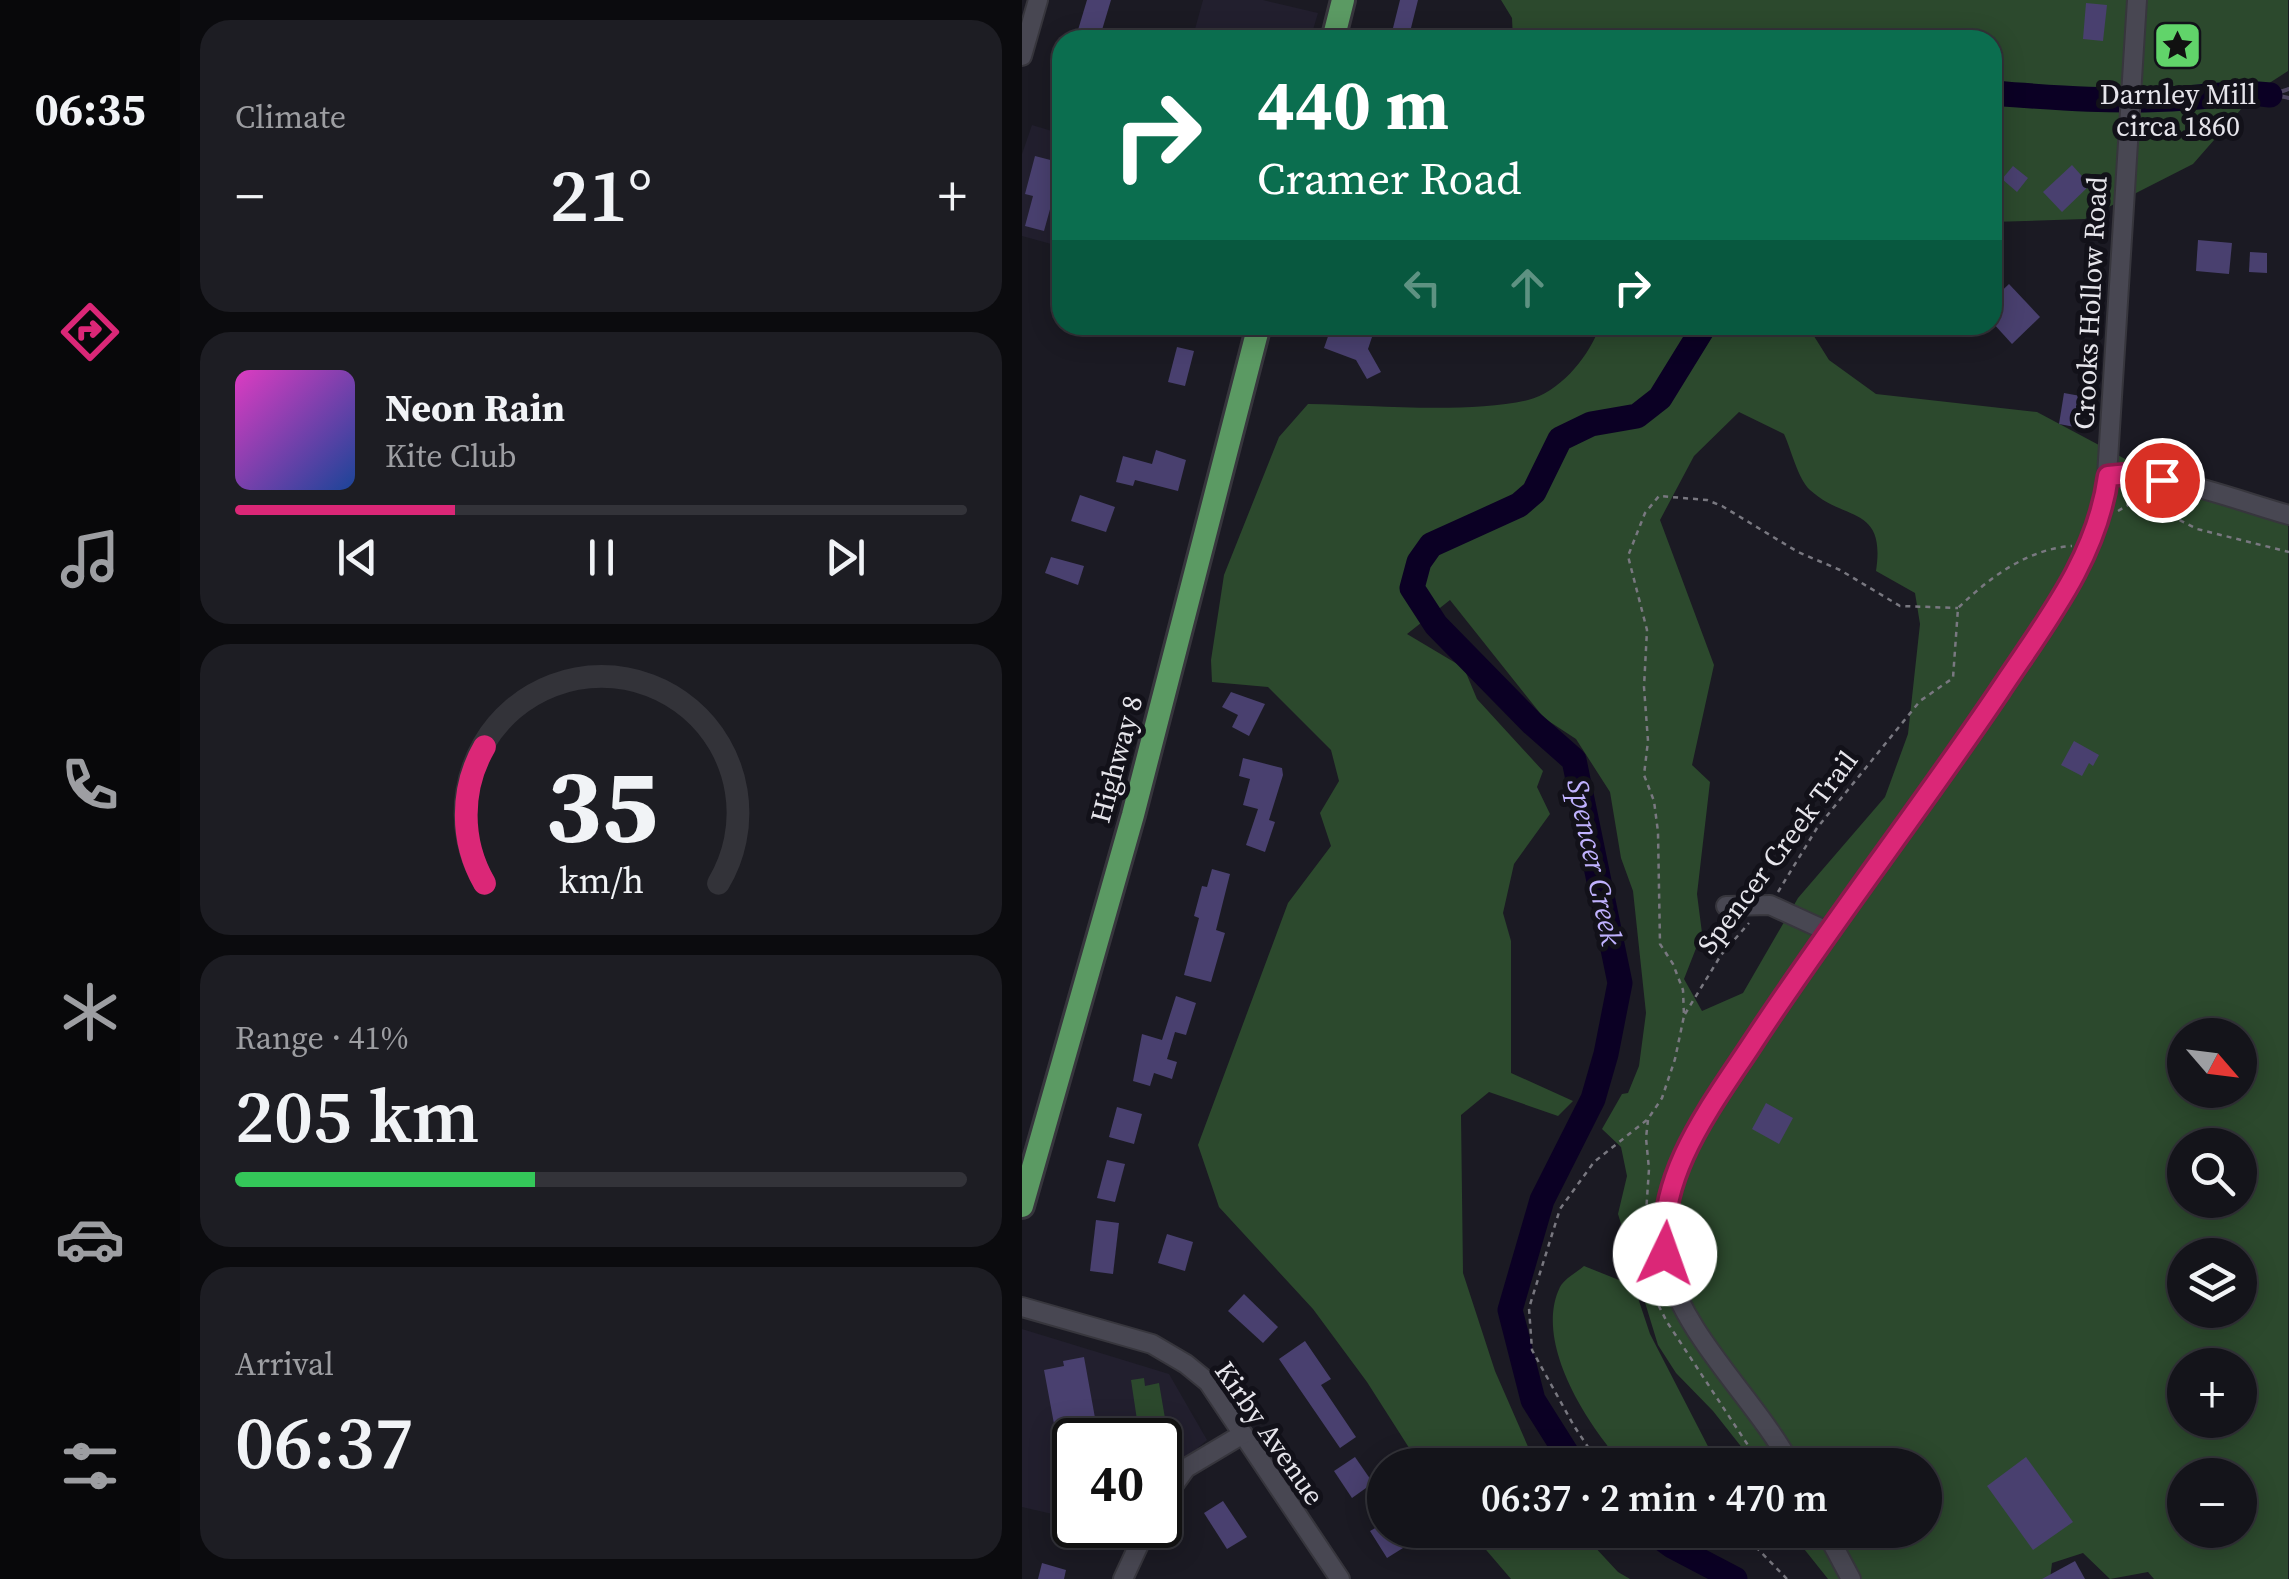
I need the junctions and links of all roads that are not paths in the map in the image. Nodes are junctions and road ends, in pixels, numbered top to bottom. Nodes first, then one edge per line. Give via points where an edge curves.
1 (1038, 0) edge
2 (1343, 0) edge
3 (2137, 0) edge
4 (1336, 30) edge
5 (1022, 56) edge
6 (1257, 335) edge
7 (2108, 476) junction
8 (2288, 515) edge
9 (1726, 906) dead end
10 (1829, 932) junction
11 (1022, 1206) edge
12 (1022, 1307) edge
13 (1243, 1434) junction
14 (1781, 1448) edge
15 (1182, 1474) edge
16 (1137, 1548) edge
17 (1834, 1548) edge
18 (1123, 1579) edge
19 (1340, 1579) edge
20 (1850, 1579) edge

1 - 5 street
2 - 4 main road
3 - 7 street, Crooks Hollow Road
6 - 11 main road, Highway 8 via 1133,815
7 - 8 street via 2155,478
7 - 10 street, Crooks Hollow Road via 2098,523 2062,598
9 - 10 street via 1770,904
10 - 14 street, Crooks Hollow Road via 1708,1111 1678,1172 1665,1219 1668,1268 1684,1310
12 - 13 street, Kirby Avenue via 1152,1344 1208,1382
13 - 15 street
13 - 19 street, Kirby Avenue
16 - 18 street
17 - 20 street

